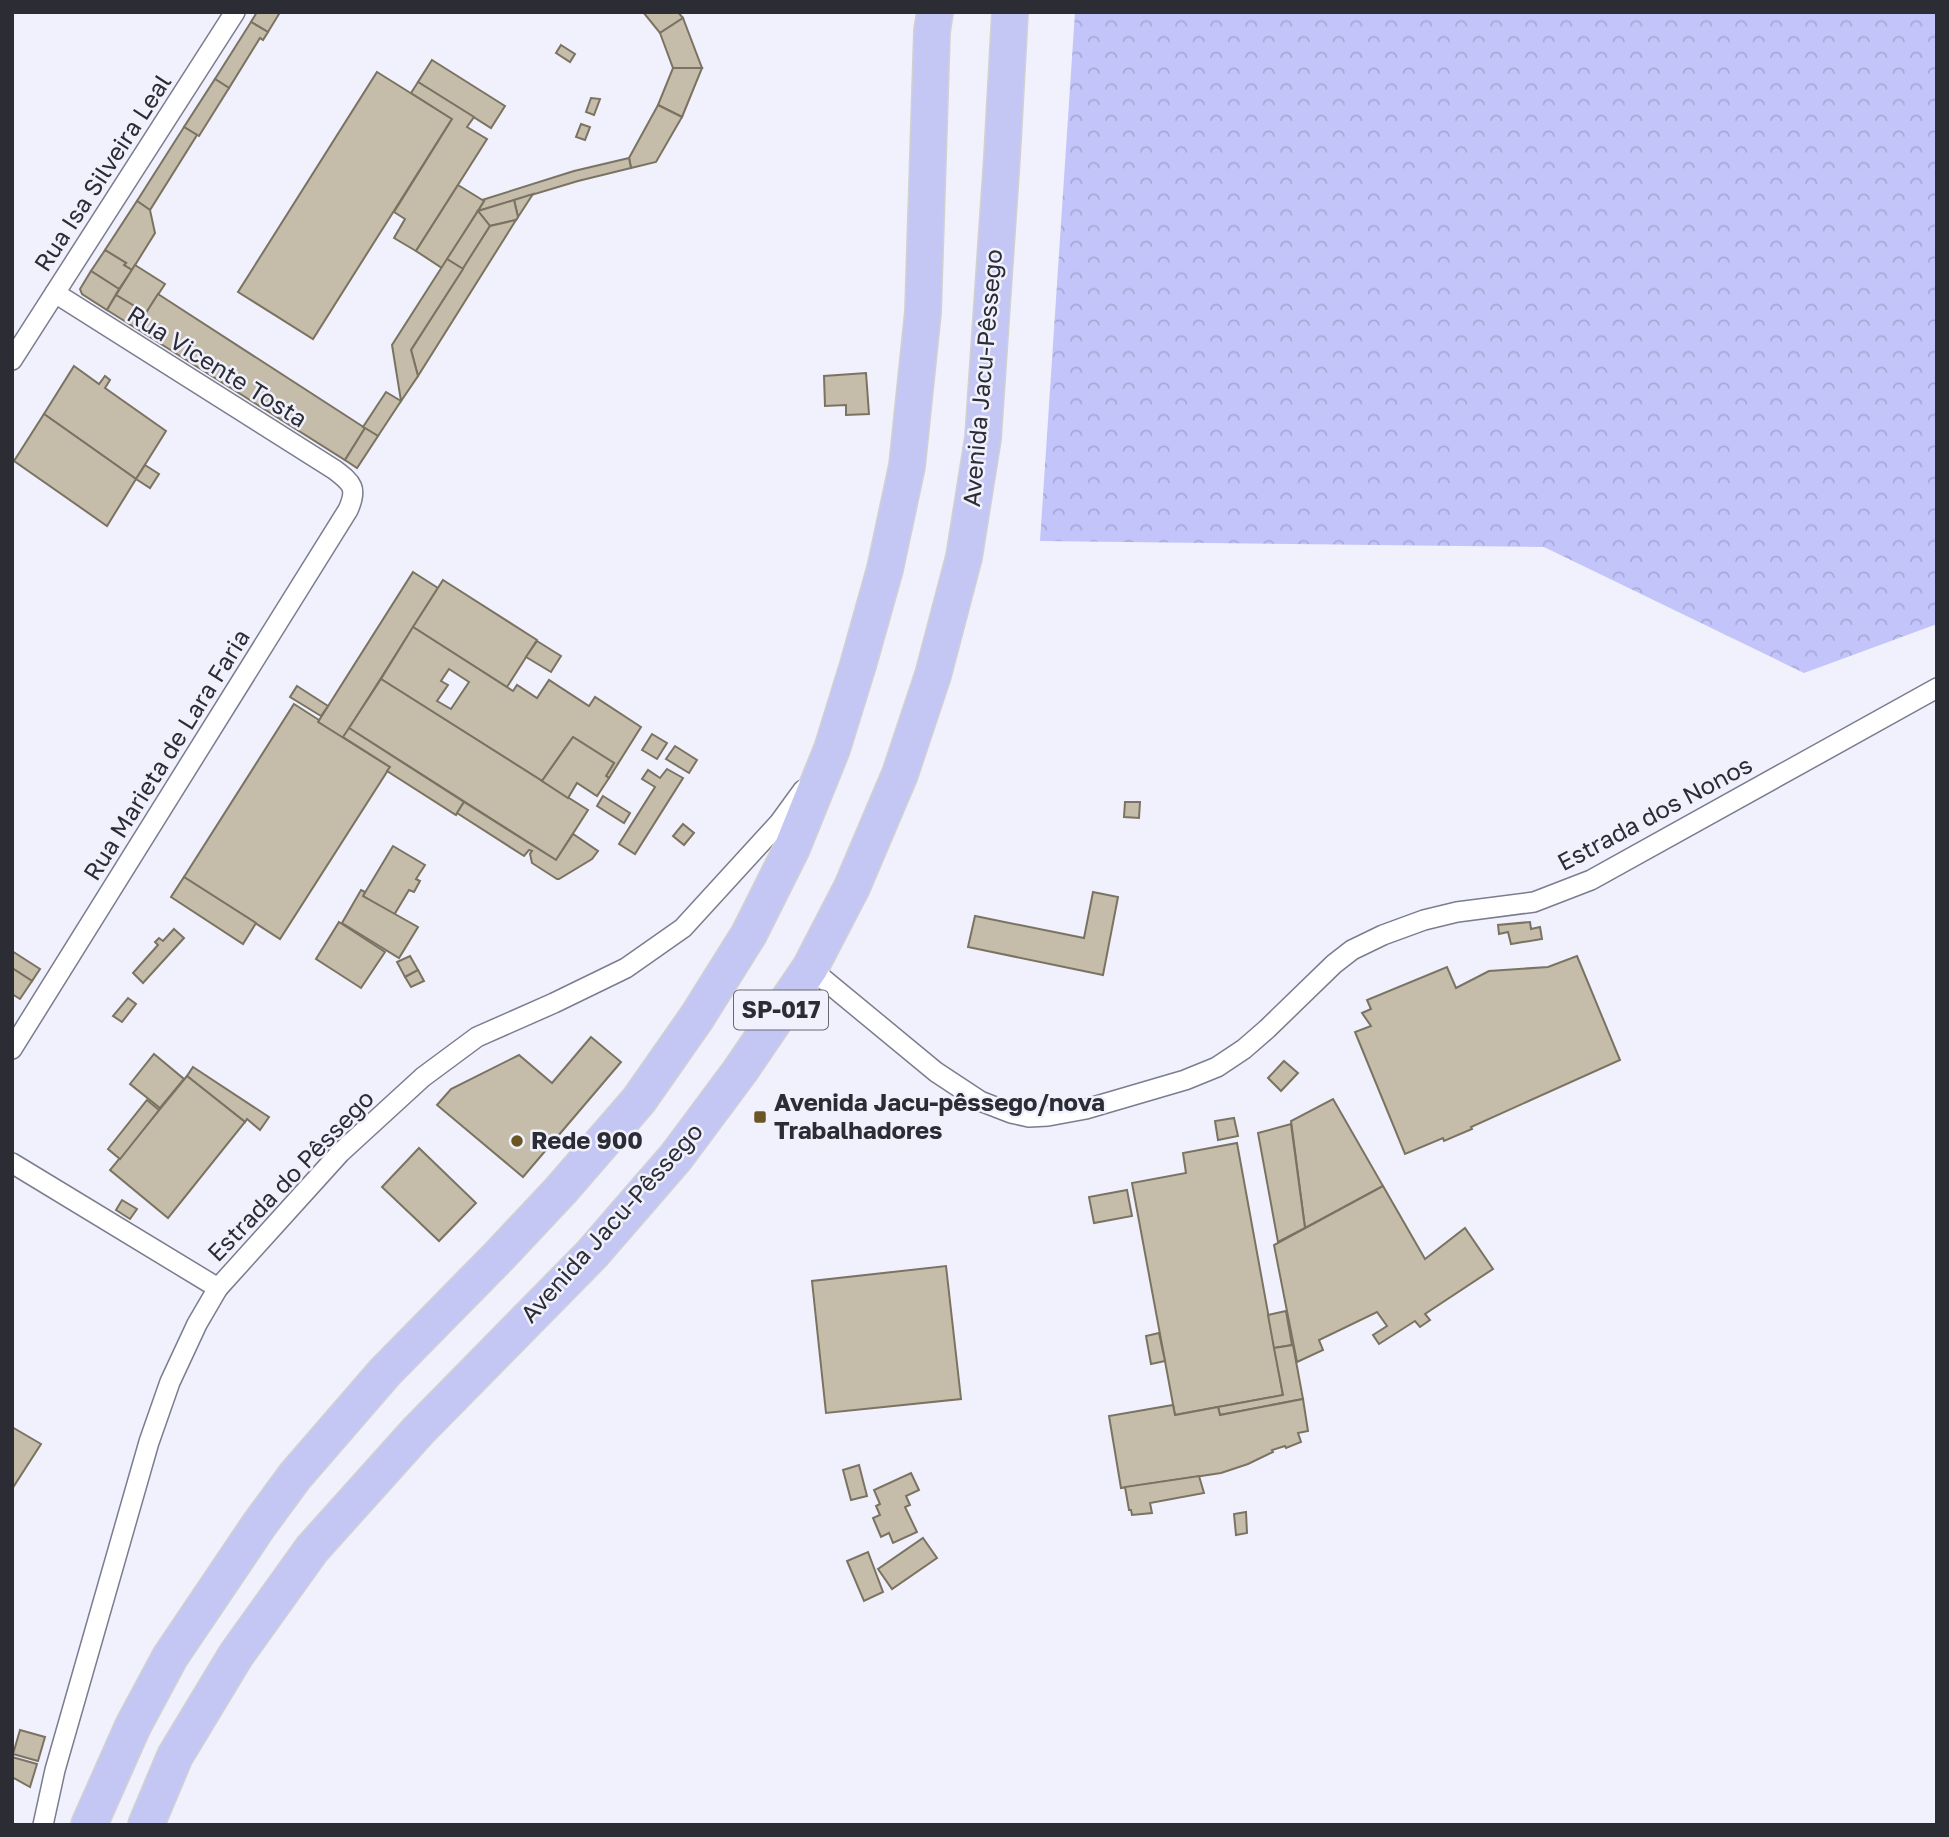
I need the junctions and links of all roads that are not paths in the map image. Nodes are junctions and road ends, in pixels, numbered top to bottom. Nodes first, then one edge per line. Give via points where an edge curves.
1 (234, 12) edge
2 (935, 12) edge
3 (1010, 12) edge
4 (55, 293) junction
5 (12, 360) edge
6 (351, 483) joint
7 (1937, 688) edge
8 (832, 749) junction
9 (810, 968) junction
10 (12, 1049) edge
11 (12, 1163) edge
12 (218, 1288) junction
13 (43, 1825) edge
14 (89, 1825) edge
15 (146, 1825) edge

1 - 4 street, Rua Isa Silveira Leal
2 - 8 highway, SP-017 via 923,312 906,466 885,569
3 - 9 highway, Avenida Jacu-Pêssego / SP-017 via 983,438 964,557 933,675 900,774 852,887
4 - 5 street, Rua Isa Silveira Leal
4 - 6 street, Rua Vicente Tosta
6 - 10 street, Rua Marieta de Lara Faria via 354,494 348,510
7 - 9 street, Estrada dos Nonos via 1591,880 1534,902 1423,920 1352,950 1244,1049 1217,1067 1086,1109 1029,1117 980,1101 936,1072
8 - 12 street, Estrada do Pêssego via 779,823 683,928 626,968 477,1037 423,1077 341,1153
8 - 14 highway, SP-017 via 792,848 749,934 697,1017 639,1100 561,1190 385,1372 295,1476 170,1657
9 - 15 highway, Avenida Jacu-Pêssego / SP-017 via 676,1157 592,1254 418,1431 312,1549 236,1655 195,1722
11 - 12 street
12 - 13 street, Estrada do Pêssego via 170,1382 149,1442

